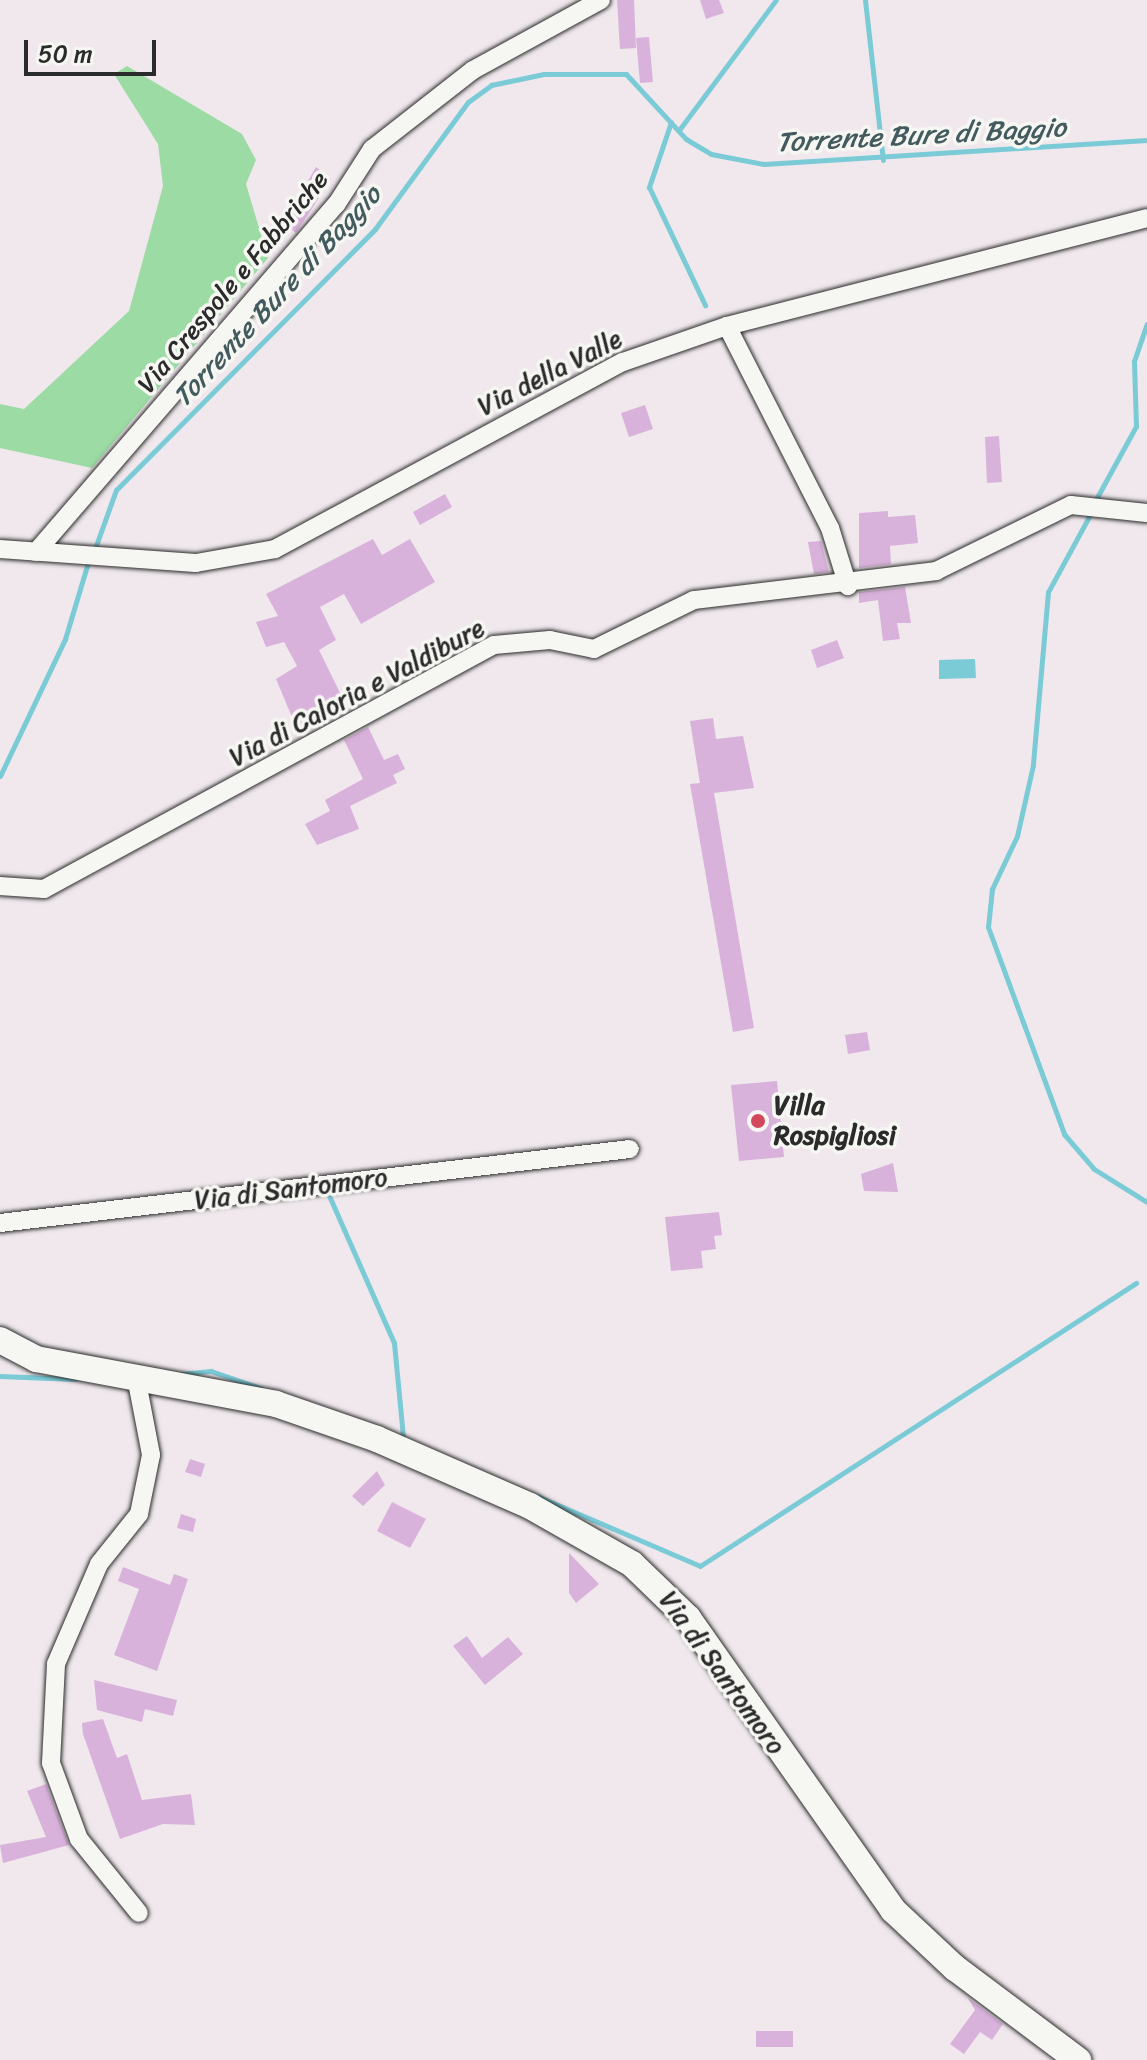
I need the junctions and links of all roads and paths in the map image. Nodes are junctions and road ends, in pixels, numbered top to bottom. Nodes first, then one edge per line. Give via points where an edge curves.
1 (601, 0) edge
2 (1147, 218) edge
3 (727, 326) junction
4 (1147, 513) edge
5 (0, 549) edge
6 (36, 552) junction
7 (848, 586) junction
8 (0, 886) edge
9 (630, 1149) dead end
10 (0, 1223) edge
11 (0, 1340) edge
12 (137, 1382) junction
13 (139, 1913) dead end
14 (1078, 2060) edge

1 - 6 street, Via Crespole e Fabbriche via 473,70 372,149 336,205
2 - 3 street, Via della Valle
3 - 6 street, Via della Valle via 593,374 275,549 196,563
3 - 7 street via 830,528
4 - 7 street, Via di Caloria e Valdibure via 1071,505 936,571
5 - 6 street
7 - 8 street, Via di Caloria e Valdibure via 694,600 594,649 550,640 494,645 44,889
9 - 10 street, Via di Santomoro
11 - 12 main road, Via di Santomoro via 36,1359
12 - 13 street via 151,1455 139,1514 99,1564 56,1664 51,1763 79,1839
12 - 14 main road, Via di Santomoro via 276,1404 377,1439 530,1506 632,1564 688,1618 893,1910 955,1968

